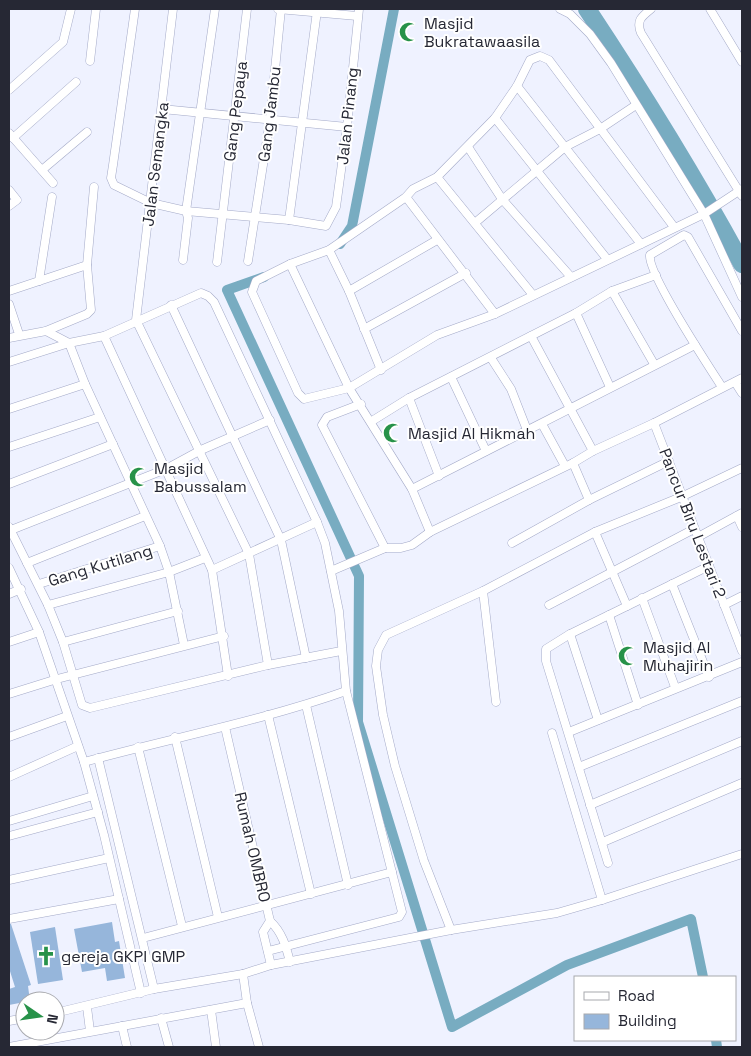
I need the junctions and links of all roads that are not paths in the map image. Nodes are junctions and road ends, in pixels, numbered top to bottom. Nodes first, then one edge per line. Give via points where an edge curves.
1 (71, 9) edge
2 (96, 9) edge
3 (135, 9) edge
4 (173, 9) edge
5 (215, 9) edge
6 (247, 9) edge
7 (279, 9) edge
8 (560, 9) edge
9 (651, 9) edge
10 (710, 9) edge
11 (570, 11) edge
12 (317, 12) junction
13 (358, 12) edge
14 (90, 61) dead end
15 (742, 62) edge
16 (76, 82) dead end
17 (517, 86) junction
18 (9, 90) edge
19 (636, 105) junction
20 (162, 110) junction
21 (201, 113) junction
22 (235, 116) junction
23 (495, 118) junction
24 (270, 120) junction
25 (302, 123) junction
26 (347, 127) junction
27 (600, 129) junction
28 (87, 132) dead end
29 (11, 136) edge
30 (468, 147) junction
31 (566, 147) junction
32 (42, 170) junction
33 (537, 171) junction
34 (437, 177) junction
35 (53, 183) dead end
36 (94, 187) dead end
37 (9, 190) edge
38 (741, 192) edge
39 (52, 197) dead end
40 (406, 197) junction
41 (502, 199) junction
42 (151, 203) junction
43 (9, 206) edge
44 (186, 211) junction
45 (706, 213) junction
46 (222, 214) junction
47 (254, 218) junction
48 (290, 220) junction
49 (476, 222) junction
50 (674, 227) junction
51 (437, 240) junction
52 (641, 244) junction
53 (329, 250) junction
54 (607, 259) junction
55 (182, 260) dead end
56 (248, 261) dead end
57 (217, 262) dead end
58 (290, 264) junction
59 (87, 265) junction
60 (466, 273) junction
61 (656, 274) junction
62 (571, 276) junction
63 (39, 281) junction
64 (9, 291) edge
65 (349, 291) junction
66 (612, 291) junction
67 (534, 295) junction
68 (742, 297) edge
69 (9, 304) edge
70 (171, 305) junction
71 (576, 313) junction
72 (495, 314) junction
73 (136, 320) junction
74 (364, 329) junction
75 (46, 331) junction
76 (742, 331) edge
77 (19, 334) junction
78 (104, 336) junction
79 (531, 336) junction
80 (9, 338) edge
81 (69, 343) junction
82 (695, 344) junction
83 (491, 358) junction
84 (9, 362) edge
85 (654, 364) junction
86 (380, 370) junction
87 (452, 377) junction
88 (738, 380) edge
89 (85, 384) junction
90 (610, 387) junction
91 (722, 387) junction
92 (349, 388) junction
93 (742, 393) edge
94 (409, 398) junction
95 (361, 404) junction
96 (570, 408) junction
97 (9, 409) edge
98 (100, 417) junction
99 (270, 420) junction
100 (372, 421) junction
101 (654, 423) junction
102 (542, 424) junction
103 (527, 430) junction
104 (233, 438) junction
105 (113, 444) junction
106 (9, 447) edge
107 (201, 450) junction
108 (486, 451) junction
109 (593, 451) junction
110 (668, 461) junction
111 (573, 463) junction
112 (565, 466) junction
113 (742, 468) edge
114 (166, 469) junction
115 (439, 476) junction
116 (9, 484) edge
117 (132, 484) junction
118 (412, 489) junction
119 (681, 497) junction
120 (589, 500) junction
121 (740, 515) edge
122 (145, 516) junction
123 (317, 522) junction
124 (742, 527) edge
125 (10, 528) edge
126 (694, 529) junction
127 (430, 532) junction
128 (595, 532) junction
129 (698, 537) junction
130 (281, 540) junction
131 (512, 543) dead end
132 (160, 546) junction
133 (385, 548) junction
134 (249, 554) junction
135 (205, 558) junction
136 (27, 563) junction
137 (710, 566) junction
138 (9, 568) edge
139 (212, 570) junction
140 (332, 571) junction
141 (169, 572) junction
142 (612, 572) junction
143 (39, 584) junction
144 (672, 584) junction
145 (20, 589) junction
146 (484, 591) junction
147 (9, 594) edge
148 (742, 596) edge
149 (642, 598) junction
150 (48, 604) junction
151 (724, 604) junction
152 (549, 605) dead end
153 (627, 606) junction
154 (178, 611) junction
155 (609, 615) junction
156 (39, 632) junction
157 (570, 634) junction
158 (224, 636) junction
159 (9, 642) edge
160 (63, 642) junction
161 (184, 645) junction
162 (341, 651) junction
163 (742, 651) edge
164 (306, 658) junction
165 (742, 662) edge
166 (268, 665) junction
167 (73, 675) junction
168 (228, 676) junction
169 (709, 677) junction
170 (57, 679) junction
171 (675, 687) junction
172 (346, 691) junction
173 (9, 694) edge
174 (742, 701) edge
175 (496, 702) dead end
176 (306, 705) junction
177 (638, 705) junction
178 (268, 715) junction
179 (67, 716) junction
180 (598, 720) junction
181 (225, 727) junction
182 (569, 732) junction
183 (552, 733) dead end
184 (9, 737) edge
185 (175, 737) junction
186 (742, 741) edge
187 (78, 746) junction
188 (138, 747) junction
189 (98, 758) junction
190 (84, 762) junction
191 (579, 767) junction
192 (9, 776) edge
193 (742, 783) edge
194 (93, 796) junction
195 (590, 805) junction
196 (98, 812) junction
197 (9, 821) edge
198 (9, 836) edge
199 (603, 842) junction
200 (742, 854) edge
201 (109, 858) junction
202 (608, 863) dead end
203 (392, 872) junction
204 (9, 880) edge
205 (348, 885) junction
206 (311, 894) junction
207 (119, 899) junction
208 (602, 900) junction
209 (267, 907) junction
210 (218, 917) junction
211 (9, 919) edge
212 (270, 921) junction
213 (182, 926) junction
214 (451, 930) junction
215 (143, 938) junction
216 (286, 947) junction
217 (268, 951) junction
218 (290, 962) junction
219 (271, 966) junction
220 (243, 974) junction
221 (154, 989) junction
222 (141, 993) junction
223 (247, 1003) junction
224 (87, 1007) junction
225 (211, 1010) junction
226 (65, 1011) edge
227 (161, 1018) junction
228 (122, 1026) junction
229 (90, 1031) junction
230 (9, 1047) edge
231 (127, 1047) edge
232 (169, 1047) edge
233 (216, 1047) edge
234 (259, 1047) edge

1 - 18 street via 63,42
2 - 14 street
3 - 42 street via 111,178 114,184
4 - 20 street, Jalan Semangka
5 - 21 street
6 - 22 street, Gang Pepaya
7 - 12 street
7 - 24 street, Gang Jambu
8 - 11 street
9 - 38 street via 641,17 638,25 641,33
10 - 15 street
11 - 19 street via 611,63
12 - 13 street
12 - 25 street
13 - 26 street, Jalan Pinang
16 - 29 street
17 - 23 street
17 - 27 street via 530,60 544,57
17 - 31 street
19 - 27 street
19 - 45 street
20 - 21 street
20 - 42 street, Jalan Semangka
21 - 22 street
21 - 44 street
22 - 24 street
22 - 46 street, Gang Pepaya
23 - 30 street
23 - 33 street
24 - 25 street
24 - 47 street, Gang Jambu
25 - 26 street
25 - 48 street
26 - 48 street, Jalan Pinang via 336,207 329,222 326,226
27 - 31 street
27 - 50 street
28 - 32 street
29 - 32 street
30 - 34 street
30 - 41 street
31 - 33 street
31 - 52 street
32 - 35 street
33 - 41 street
33 - 54 street
34 - 40 street via 413,189
34 - 49 street
36 - 59 street
37 - 43 street via 17,200
38 - 45 street
39 - 63 street
40 - 51 street
40 - 53 street
41 - 49 street
41 - 62 street
42 - 44 street
42 - 73 street, Jalan Semangka
44 - 46 street
44 - 55 street via 188,218
45 - 50 street
45 - 68 street
46 - 47 street
46 - 57 street, Gang Pepaya
47 - 48 street
47 - 56 street, Gang Jambu
49 - 67 street
50 - 52 street
51 - 60 street
51 - 65 street
52 - 54 street
53 - 58 street
53 - 65 street
54 - 62 street
58 - 92 street
58 - 92 street via 256,281 252,292 298,393 304,399
59 - 63 street
59 - 75 street via 91,310
60 - 72 street
60 - 74 street
61 - 66 street
61 - 76 street via 649,261 650,255 684,235 688,237
61 - 82 street
62 - 67 street
63 - 64 street
65 - 74 street
66 - 71 street
66 - 85 street
67 - 72 street
69 - 77 street
70 - 73 street
70 - 99 street via 201,293 214,302
70 - 104 street
71 - 79 street
71 - 90 street
72 - 86 street via 437,335
73 - 78 street
73 - 107 street
74 - 86 street
75 - 77 street
75 - 81 street
77 - 80 street
78 - 81 street
78 - 114 street
79 - 83 street
79 - 96 street
81 - 84 street
81 - 89 street
82 - 85 street
82 - 91 street
83 - 87 street
83 - 103 street via 511,389
85 - 90 street
86 - 92 street
87 - 94 street
87 - 108 street
88 - 91 street
88 - 93 street
89 - 97 street
89 - 98 street
90 - 96 street
91 - 101 street
92 - 95 street
94 - 100 street
94 - 115 street
95 - 100 street
95 - 133 street via 327,417 322,425
96 - 102 street
96 - 109 street
98 - 105 street
98 - 106 street
99 - 104 street
99 - 123 street
100 - 118 street
101 - 109 street
101 - 110 street, Pancur Biru Lestari 2
102 - 103 street
102 - 112 street
103 - 108 street
104 - 107 street
104 - 130 street
105 - 116 street
105 - 117 street
107 - 114 street
107 - 134 street
108 - 115 street
109 - 111 street
110 - 119 street, Pancur Biru Lestari 2
110 - 120 street
111 - 112 street
111 - 120 street
112 - 127 street
113 - 119 street
114 - 117 street
114 - 135 street
115 - 118 street
117 - 122 street
117 - 125 street
118 - 127 street
119 - 126 street, Pancur Biru Lestari 2
119 - 128 street
120 - 131 street
121 - 124 street
121 - 129 street
122 - 132 street
122 - 136 street
123 - 130 street
123 - 140 street
125 - 136 street
126 - 129 street, Pancur Biru Lestari 2
126 - 142 street
127 - 133 street via 412,545
128 - 142 street
128 - 146 street
129 - 137 street, Pancur Biru Lestari 2
130 - 134 street
130 - 164 street
132 - 141 street
132 - 143 street, Gang Kutilang
133 - 140 street
134 - 139 street
134 - 166 street
135 - 139 street
135 - 141 street, Gang Kutilang
136 - 143 street
137 - 144 street
137 - 151 street, Pancur Biru Lestari 2
138 - 145 street
139 - 158 street
140 - 162 street
141 - 150 street, Gang Kutilang
141 - 154 street
142 - 152 street
142 - 153 street
143 - 150 street
144 - 149 street
144 - 169 street
145 - 147 street
145 - 156 street
146 - 175 street
146 - 214 street via 386,635 378,650 376,666 395,766 424,861
148 - 151 street
149 - 153 street
149 - 171 street
150 - 160 street
151 - 163 street, Pancur Biru Lestari 2
153 - 155 street
154 - 160 street
154 - 161 street
155 - 157 street
155 - 177 street
156 - 159 street
156 - 170 street
157 - 180 street
157 - 182 street via 546,649 546,661
158 - 161 street
158 - 168 street
160 - 167 street
161 - 167 street
162 - 164 street
162 - 172 street
164 - 166 street
165 - 169 street
166 - 168 street
167 - 168 street via 82,705 90,708
167 - 170 street
169 - 171 street
170 - 173 street
170 - 179 street
171 - 177 street
172 - 176 street
172 - 203 street
174 - 191 street
176 - 178 street
176 - 205 street
177 - 180 street
178 - 181 street
178 - 206 street
179 - 184 street
179 - 187 street
180 - 182 street
181 - 185 street
181 - 209 street, Rumah OMBRO
182 - 191 street
183 - 208 street
185 - 188 street
185 - 210 street
186 - 195 street
187 - 190 street
187 - 192 street
188 - 189 street
188 - 213 street
189 - 190 street
189 - 215 street
190 - 194 street
191 - 195 street
193 - 199 street
194 - 196 street
194 - 197 street
195 - 199 street
196 - 198 street
196 - 201 street
199 - 202 street
200 - 208 street
201 - 204 street
201 - 207 street
203 - 205 street
203 - 216 street via 402,912 399,917
205 - 206 street
206 - 209 street
207 - 211 street
207 - 222 street
208 - 214 street via 556,912
209 - 210 street
209 - 212 street, Rumah OMBRO
210 - 213 street
212 - 216 street
212 - 217 street, Rumah OMBRO via 263,932
213 - 215 street
214 - 218 street
215 - 221 street
216 - 217 street
216 - 218 street
217 - 219 street, Rumah OMBRO
218 - 219 street
219 - 220 street
220 - 221 street
220 - 223 street
221 - 222 street
222 - 224 street
223 - 225 street
223 - 234 street
224 - 226 street
224 - 229 street
225 - 227 street
225 - 233 street
227 - 228 street
227 - 232 street
228 - 229 street
228 - 231 street
229 - 230 street

